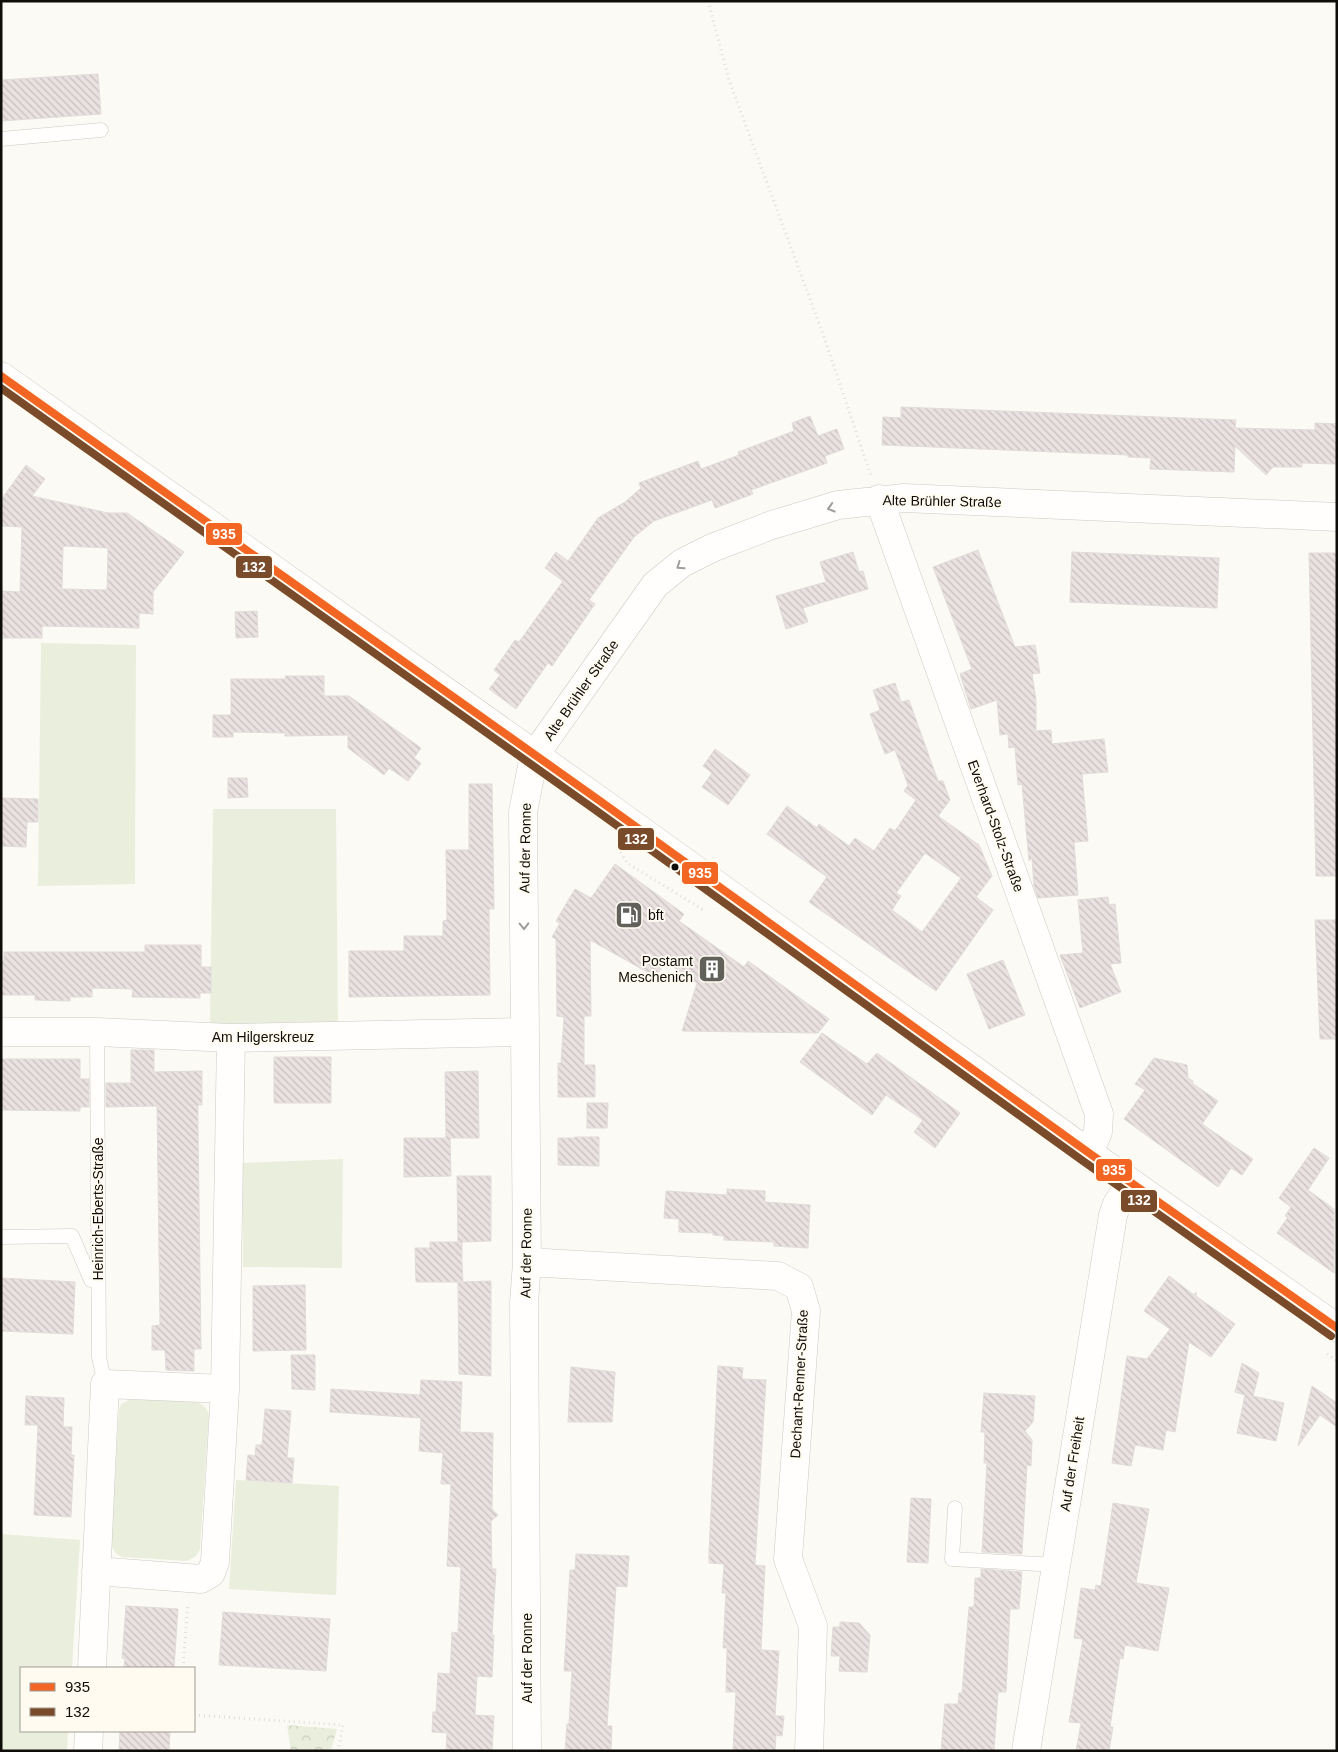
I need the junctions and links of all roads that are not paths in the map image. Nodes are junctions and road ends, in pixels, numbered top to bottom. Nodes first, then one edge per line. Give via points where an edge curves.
1 (101, 130) dead end
2 (1, 139) edge
3 (1, 376) edge
4 (879, 500) junction
5 (1337, 517) edge
6 (534, 756) junction
7 (1, 1032) edge
8 (97, 1032) junction
9 (525, 1032) junction
10 (232, 1038) junction
11 (1089, 1153) junction
12 (1131, 1183) junction
13 (1, 1237) edge
14 (527, 1262) junction
15 (98, 1280) junction
16 (1337, 1328) edge
17 (105, 1384) junction
18 (224, 1389) junction
19 (955, 1508) dead end
20 (1056, 1565) junction
21 (96, 1571) junction
22 (92, 1667) edge
23 (89, 1732) edge
24 (88, 1751) edge
25 (527, 1751) edge
26 (809, 1751) edge
27 (1026, 1751) edge

1 - 2 lane
3 - 6 street
4 - 5 street, Alte Brühler Straße via 904,498
4 -> 6 street, Alte Brühler Straße via 838,506 772,525 682,563 655,585
4 - 11 street, Everhard-Stolz-Straße via 1099,1114 1098,1132
6 -> 9 street, Auf der Ronne via 523,812
6 - 11 street
7 - 8 street, Am Hilgerskreuz
8 - 10 street, Am Hilgerskreuz
8 - 15 lane, Heinrich-Eberts-Straße
9 - 10 street, Am Hilgerskreuz
9 - 14 street, Auf der Ronne
10 - 18 street
11 - 12 street
12 - 16 street
12 - 20 street, Auf der Freiheit via 1113,1215
13 - 15 lane via 72,1236 92,1280
14 - 25 street, Auf der Ronne via 524,1313
14 - 26 street, Dechant-Renner-Straße via 778,1276 799,1287 806,1311 788,1559 813,1626
15 - 17 lane, Heinrich-Eberts-Straße via 99,1357
17 - 18 street
17 - 21 street, Heinrich-Eberts-Straße
18 - 21 street via 215,1562 211,1573 201,1579
19 - 20 lane via 952,1559
20 - 27 street, Auf der Freiheit
21 - 22 street, Heinrich-Eberts-Straße
23 - 24 street

